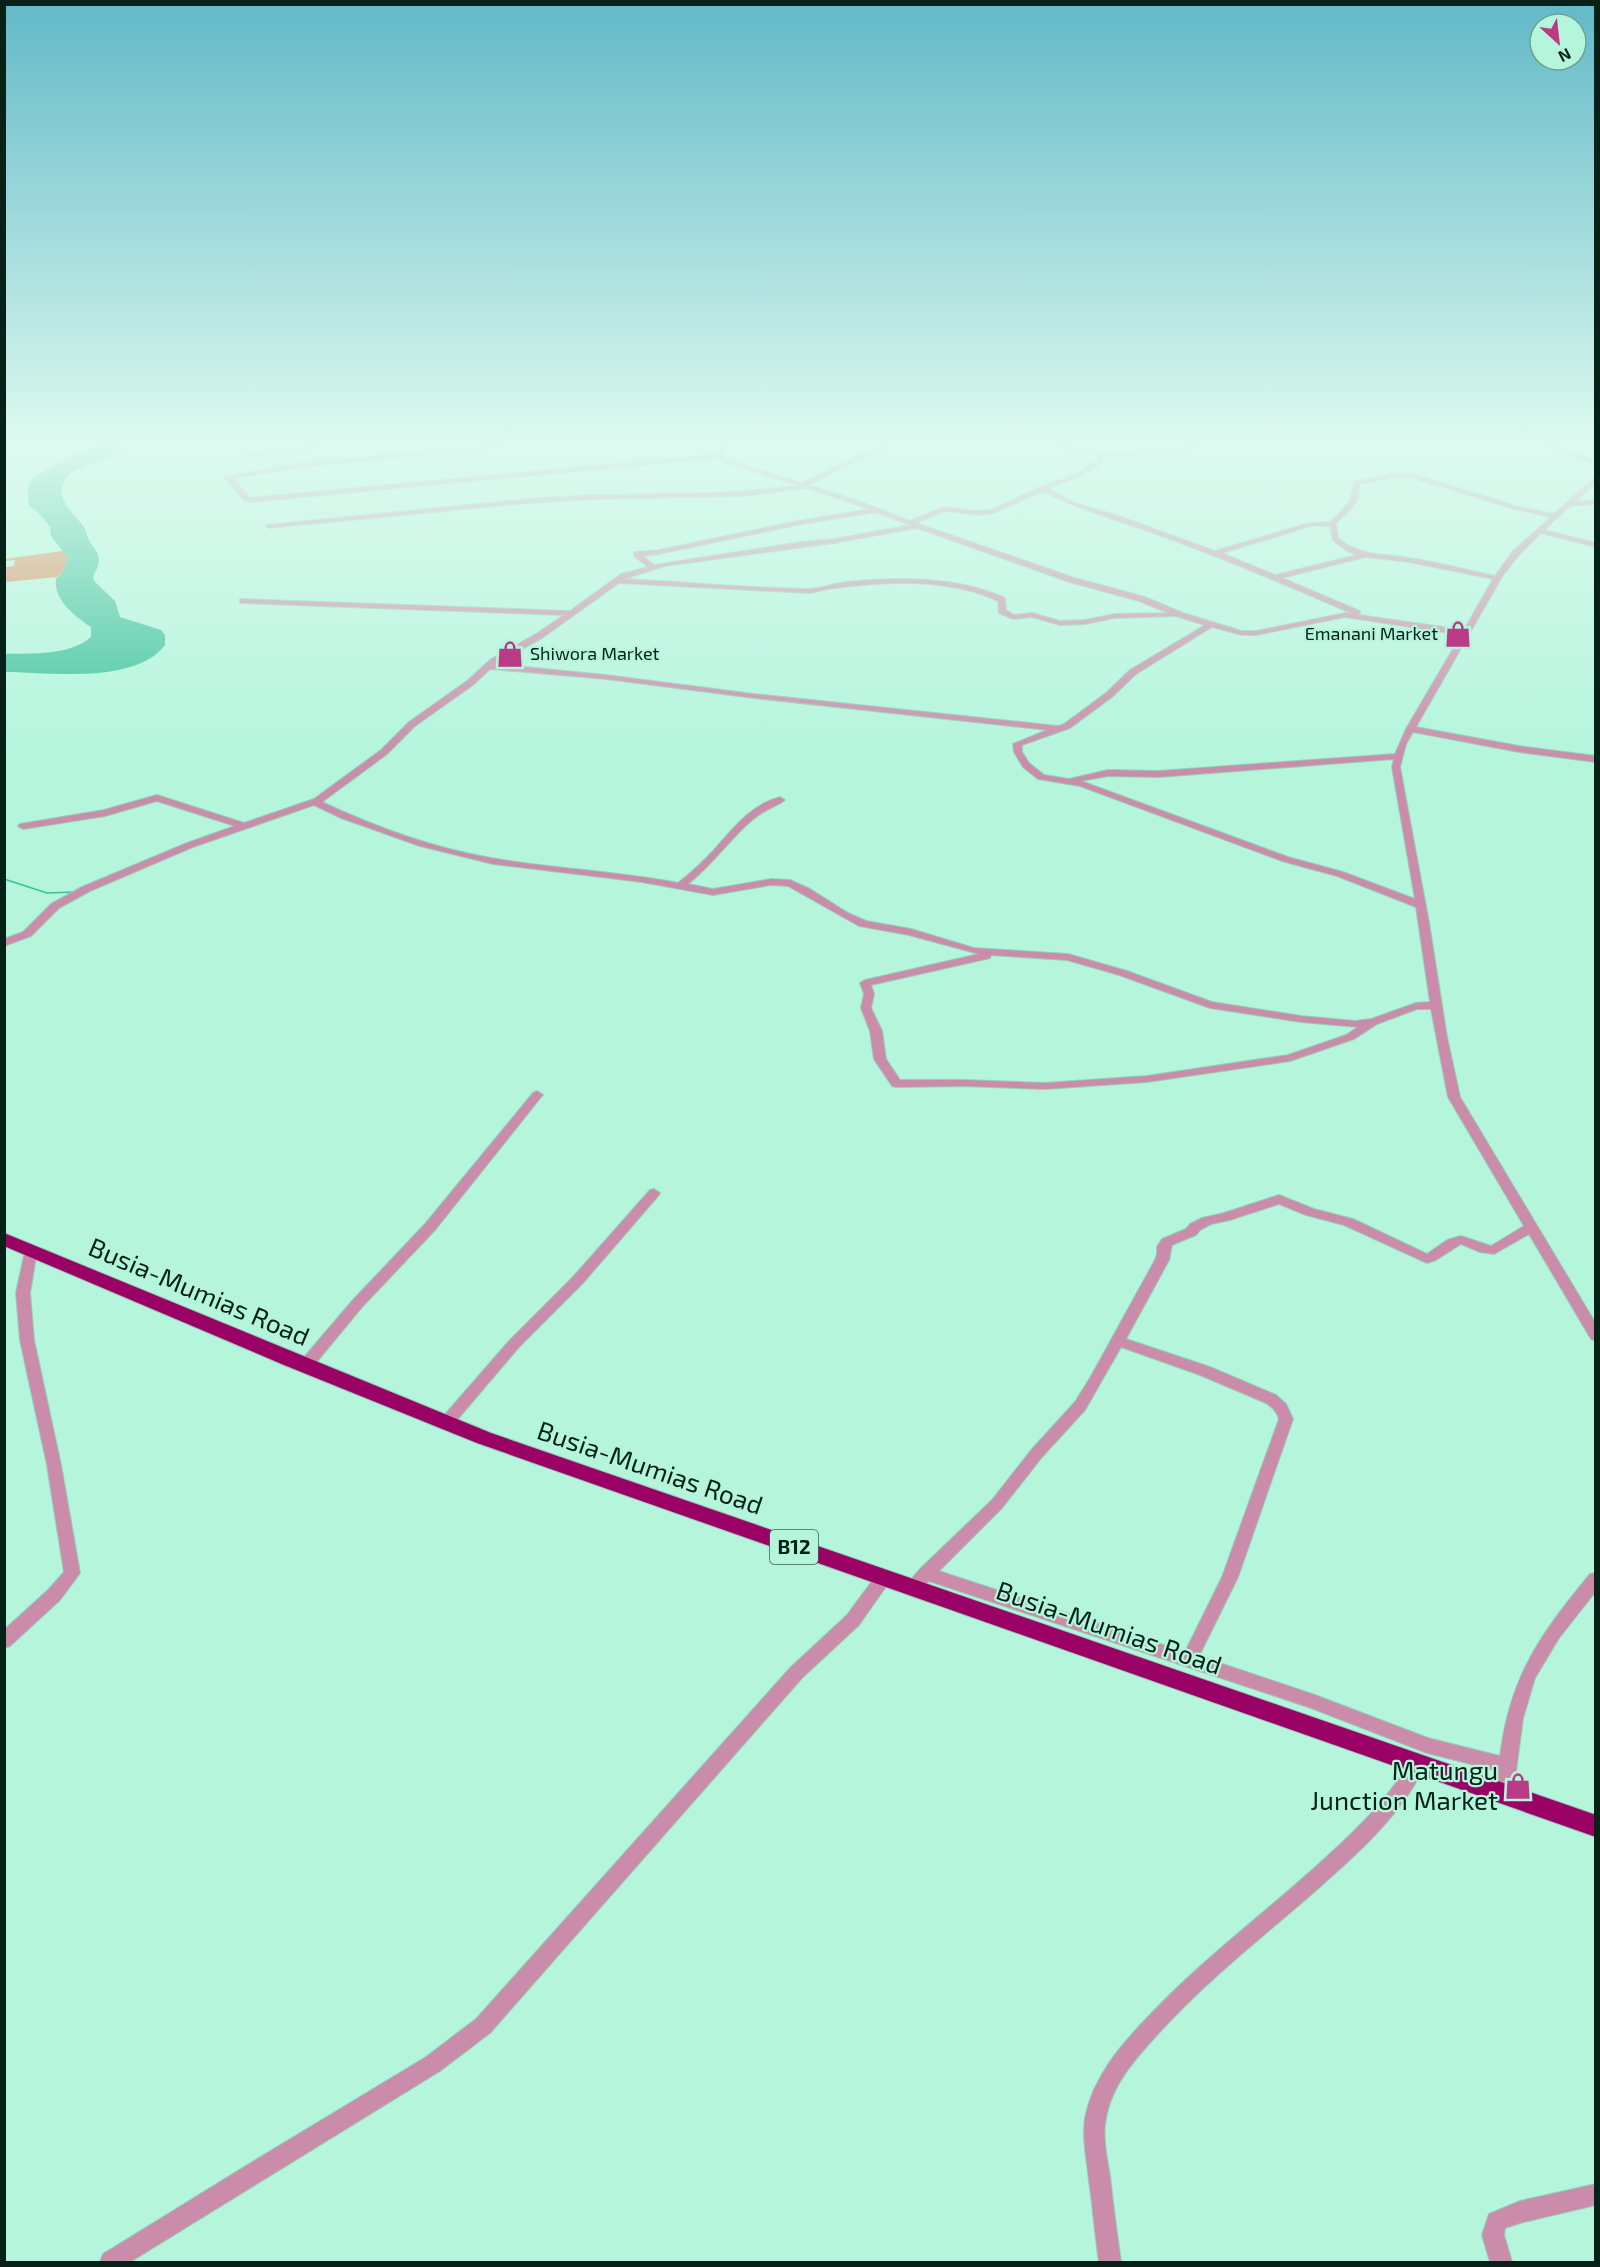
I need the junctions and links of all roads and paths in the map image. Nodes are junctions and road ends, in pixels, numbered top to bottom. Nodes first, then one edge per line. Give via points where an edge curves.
1 (670, 550) edge
2 (763, 550) edge
3 (985, 550) edge
4 (1207, 550) edge
5 (1227, 550) edge
6 (1349, 550) edge
7 (1519, 550) edge
8 (1216, 553) junction
9 (1365, 555) junction
10 (653, 567) junction
11 (1275, 577) junction
12 (1497, 578) junction
13 (616, 581) junction
14 (243, 601) dead end
15 (570, 613) junction
16 (1180, 615) junction
17 (1360, 616) junction
18 (1211, 624) junction
19 (1466, 633) junction
20 (489, 666) junction
21 (1061, 729) junction
22 (1410, 729) junction
23 (1397, 756) junction
24 (1596, 759) edge
25 (1071, 781) junction
26 (780, 800) dead end
27 (315, 802) junction
28 (23, 826) dead end
29 (244, 826) junction
30 (680, 886) junction
31 (1420, 905) junction
32 (4, 943) edge
33 (1000, 953) junction
34 (1436, 1005) junction
35 (1373, 1022) junction
36 (537, 1095) dead end
37 (654, 1193) dead end
38 (1532, 1227) junction
39 (4, 1239) edge
40 (31, 1251) junction
41 (1596, 1336) edge
42 (1118, 1341) junction
43 (305, 1366) junction
44 (446, 1424) junction
45 (884, 1578) junction
46 (1596, 1579) edge
47 (919, 1580) junction
48 (4, 1641) edge
49 (1190, 1660) junction
50 (1315, 1702) junction
51 (1310, 1726) junction
52 (1417, 1764) junction
53 (1508, 1767) junction
54 (1504, 1794) junction
55 (1596, 1826) edge
56 (1596, 2194) edge
57 (111, 2262) edge
58 (1110, 2262) edge
59 (1501, 2262) edge

1 - 10 street via 637,554
2 - 10 street
3 - 16 street
4 - 8 street
5 - 8 street
6 - 9 street
7 - 12 street
8 - 11 street
9 - 11 street
9 - 12 street
10 - 13 street
11 - 17 street
12 - 19 street
13 - 15 street
13 - 16 street via 800,591 928,582 980,590 1002,600 1001,609 1012,617 1032,615 1055,623 1115,616
14 - 15 street
15 - 20 street
16 - 18 street
17 - 18 street via 1342,615 1250,634
17 - 19 street
18 - 21 street via 1133,672 1109,695
19 - 22 street
20 - 21 street
20 - 27 street via 412,724 384,752
21 - 25 street via 1016,746 1034,774
22 - 23 street
22 - 24 street
23 - 25 street via 1159,774 1108,773
23 - 31 street
25 - 31 street
26 - 30 street via 753,814
27 - 29 street
27 - 30 street via 344,816 453,853 514,865
28 - 29 street via 105,813 157,798
29 - 32 street via 73,895 48,912 27,934
30 - 33 street via 719,892 771,882 790,883 857,922 917,933 966,950
31 - 34 street
33 - 35 street via 1068,957 1225,1008 1327,1022
33 - 35 street via 866,983 866,1008 876,1031 880,1059 896,1084 1045,1086 1147,1079 1295,1057 1350,1037
34 - 35 street via 1416,1006
34 - 38 street via 1454,1097
36 - 43 street via 430,1227
37 - 44 street
38 - 41 street
38 - 42 street via 1494,1250 1459,1240 1427,1259 1348,1222 1310,1212 1285,1200 1270,1200 1207,1221 1167,1242 1164,1256
39 - 40 highway, Busia-Mumias Road / B12
40 - 43 highway, Busia-Mumias Road / B12
40 - 48 street via 23,1293 27,1340 72,1573
42 - 47 street via 1080,1406 997,1504
42 - 49 street via 1197,1368 1276,1402 1286,1415 1230,1577
43 - 44 highway, Busia-Mumias Road / B12
44 - 45 highway, Busia-Mumias Road / B12
45 - 47 highway, Busia-Mumias Road / B12
45 - 57 street via 853,1620 796,1673 483,2026 433,2064
46 - 53 street via 1541,1650 1530,1671 1520,1694
47 - 49 street via 960,1586 1022,1604
47 - 51 highway, Busia-Mumias Road / B12
49 - 50 street
50 - 51 street
50 - 53 street via 1427,1744
51 - 52 highway, Busia-Mumias Road / B12
52 - 54 highway, Busia-Mumias Road / B12
52 - 58 street via 1402,1792 1374,1824 1169,2007 1106,2083 1094,2120 1094,2135
53 - 54 street
54 - 55 highway, Busia-Mumias Road / B12
56 - 59 street via 1496,2221 1493,2235

